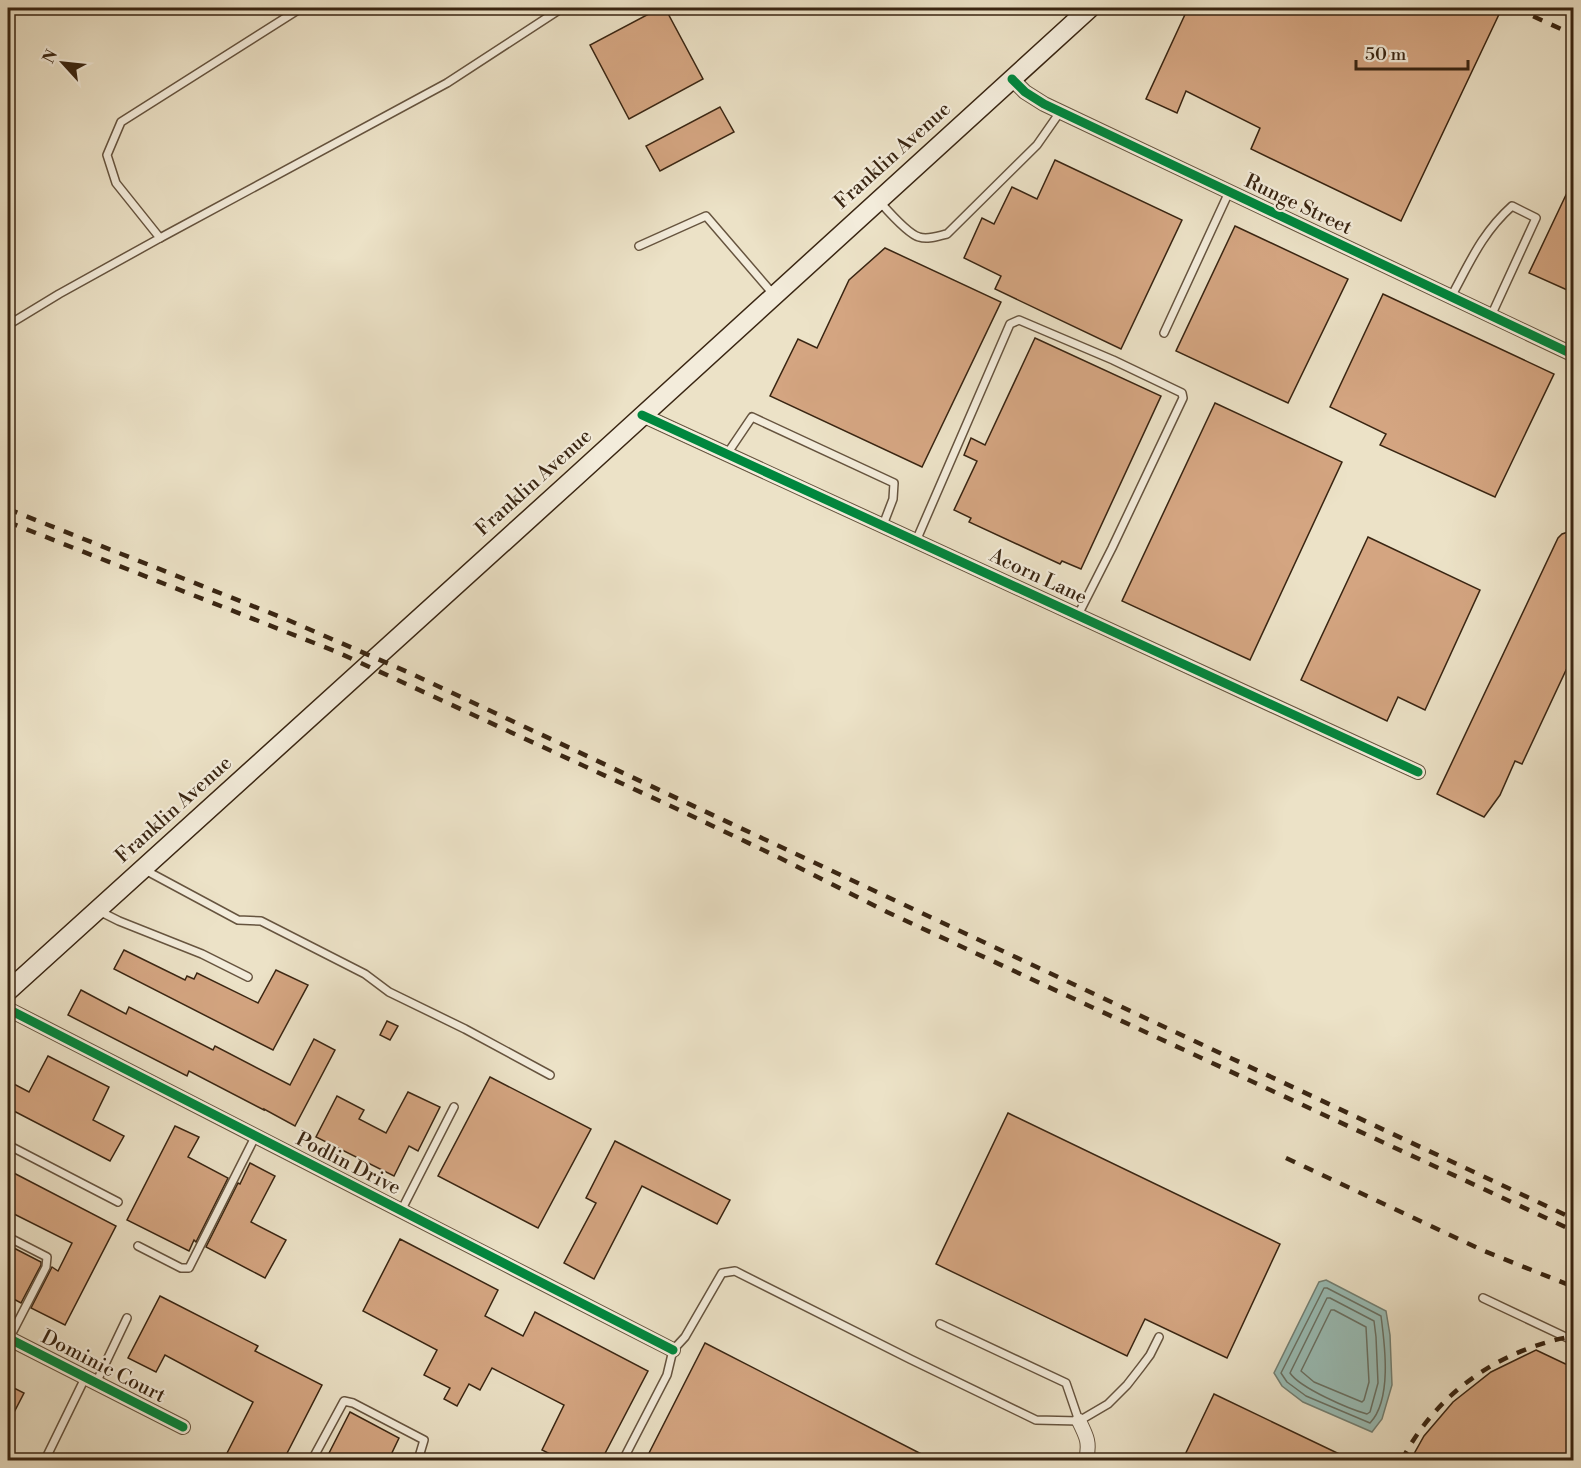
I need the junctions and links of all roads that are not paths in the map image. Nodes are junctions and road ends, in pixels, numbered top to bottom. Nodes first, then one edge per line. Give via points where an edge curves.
1 (10, 8) edge
2 (301, 8) edge
3 (562, 8) edge
4 (1090, 8) edge
5 (8, 11) edge
6 (1012, 79) junction
7 (1060, 112) junction
8 (1229, 192) junction
9 (878, 201) junction
10 (160, 238) junction
11 (639, 246) dead end
12 (774, 295) junction
13 (1451, 297) junction
14 (1491, 316) junction
15 (8, 325) edge
16 (1164, 333) dead end
17 (1574, 355) edge
18 (642, 415) junction
19 (727, 454) junction
20 (883, 525) junction
21 (916, 541) junction
22 (1078, 615) junction
23 (1418, 772) dead end
24 (142, 869) junction
25 (96, 910) junction
26 (248, 977) dead end
27 (8, 991) edge
28 (8, 1010) edge
29 (550, 1075) dead end
30 (454, 1107) dead end
31 (255, 1137) junction
32 (8, 1145) edge
33 (118, 1202) dead end
34 (401, 1211) junction
35 (8, 1237) edge
36 (138, 1246) dead end
37 (1482, 1298) dead end
38 (127, 1318) dead end
39 (940, 1324) dead end
40 (1159, 1337) dead end
41 (8, 1339) edge
42 (1574, 1341) edge
43 (673, 1350) junction
44 (90, 1381) junction
45 (1079, 1421) junction
46 (183, 1427) dead end
47 (1087, 1460) edge
48 (45, 1461) edge
49 (312, 1461) edge
50 (417, 1461) edge
51 (623, 1461) edge

1 - 5 lane
2 - 10 lane via 121,122 107,155 116,183
3 - 10 lane via 447,83
4 - 6 main road, Franklin Avenue
6 - 7 street, Runge Street via 1025,92
6 - 9 main road, Franklin Avenue
7 - 8 street, Runge Street
7 - 9 lane via 1037,145 946,234 920,238
8 - 13 street, Runge Street
8 - 16 lane
9 - 12 main road, Franklin Avenue
10 - 15 lane
11 - 12 lane via 706,216
12 - 18 main road, Franklin Avenue
13 - 14 street, Runge Street
13 - 14 lane via 1485,236 1512,206 1536,218
14 - 17 street, Runge Street
18 - 19 street, Acorn Lane
18 - 24 main road, Franklin Avenue
19 - 20 street, Acorn Lane
19 - 20 lane via 752,417 894,483 893,499
20 - 21 street, Acorn Lane
21 - 22 street, Acorn Lane
21 - 22 lane via 1010,324 1020,320 1113,360 1182,393 1183,398
22 - 23 street, Acorn Lane
24 - 25 main road, Franklin Avenue
24 - 29 lane via 238,920 261,921
25 - 26 lane
25 - 27 main road, Franklin Avenue
28 - 31 street, Podlin Drive
30 - 34 lane
31 - 34 street, Podlin Drive
31 - 36 lane via 189,1268 181,1268
32 - 33 lane
34 - 43 street, Podlin Drive
35 - 41 lane via 47,1257 46,1267
37 - 42 lane
38 - 44 lane
39 - 45 lane via 1066,1383
40 - 45 lane via 1127,1385 1108,1404
41 - 44 street, Dominic Court
43 - 45 lane via 722,1273 735,1271 1036,1420
43 - 51 lane via 667,1375
44 - 46 street, Dominic Court
44 - 48 lane
45 - 47 street via 1089,1447
49 - 50 lane via 344,1401 424,1440

